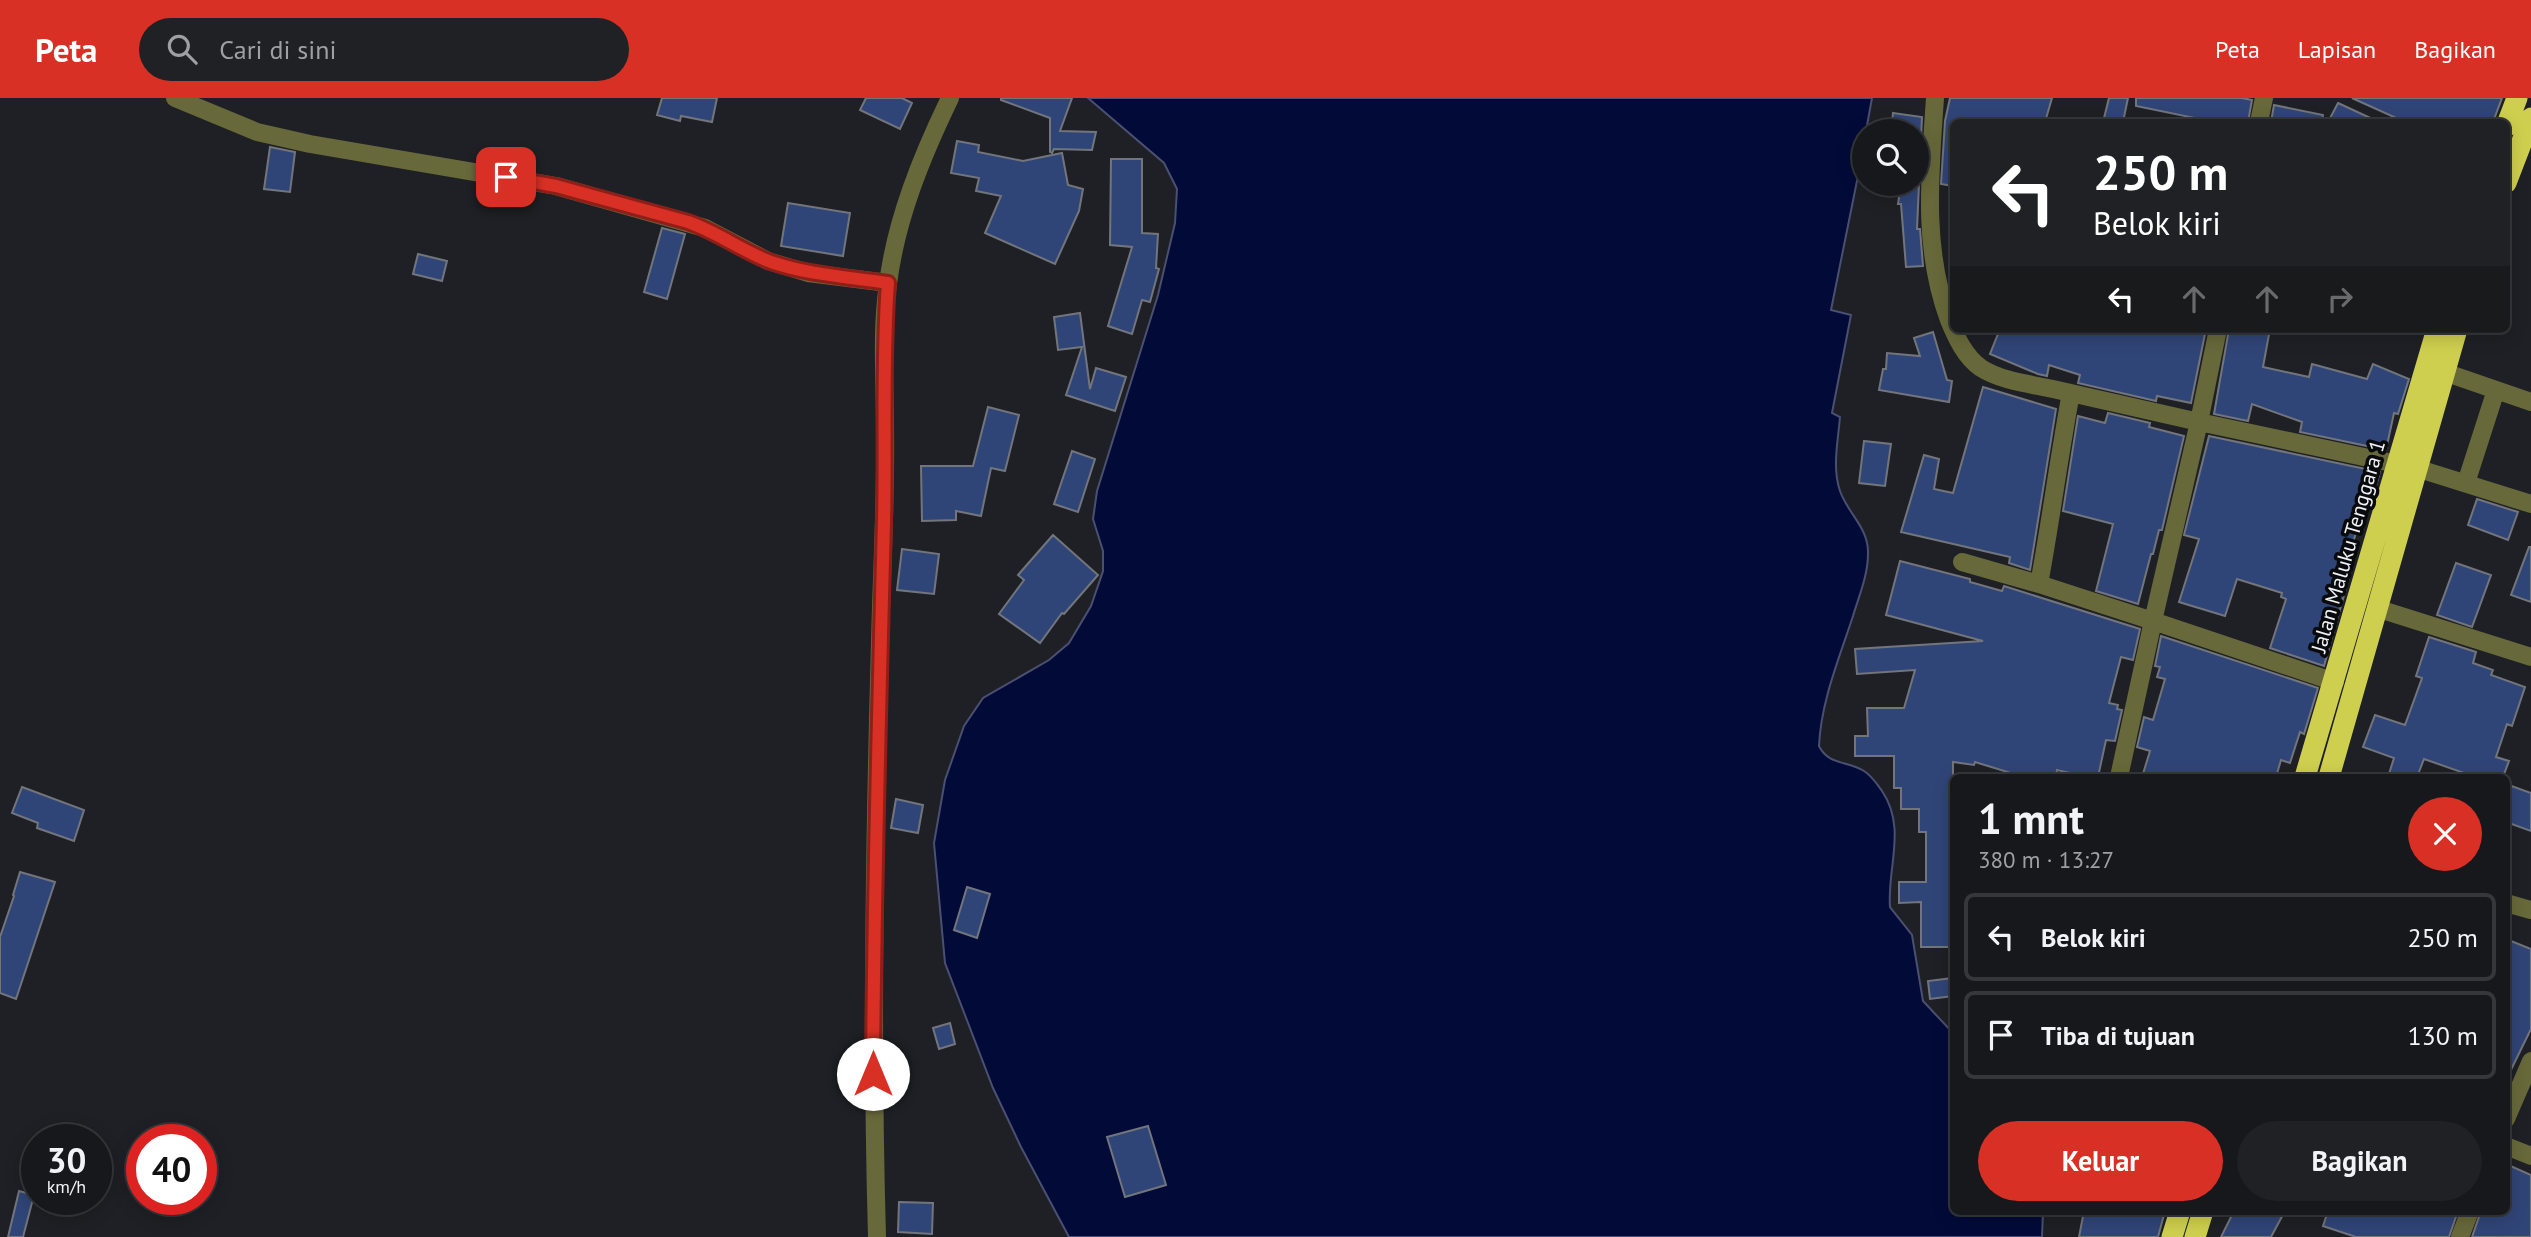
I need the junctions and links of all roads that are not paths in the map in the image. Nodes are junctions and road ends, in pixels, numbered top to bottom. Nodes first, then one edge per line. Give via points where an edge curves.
1 (175, 98) edge
2 (950, 98) edge
3 (1935, 98) edge
4 (2264, 98) edge
5 (2517, 98) edge
6 (2531, 118) edge
7 (2260, 119) edge
8 (2509, 119) edge
9 (2510, 173) edge
10 (888, 283) junction
11 (1950, 311) edge
12 (1961, 333) edge
13 (2217, 333) edge
14 (2436, 333) edge
15 (2456, 333) edge
16 (2444, 372) junction
17 (2496, 390) junction
18 (2071, 393) junction
19 (2531, 402) edge
20 (2199, 422) junction
21 (2407, 466) junction
22 (2466, 483) junction
23 (2531, 504) edge
24 (1962, 562) dead end
25 (2039, 584) junction
26 (2376, 608) junction
27 (2153, 621) junction
28 (2531, 657) edge
29 (2335, 682) junction
30 (2120, 774) edge
31 (2306, 774) edge
32 (2330, 774) edge
33 (2510, 905) edge
34 (2531, 910) edge
35 (2531, 1061) edge
36 (2510, 1110) edge
37 (2510, 1148) edge
38 (2531, 1156) edge
39 (2179, 1215) edge
40 (2202, 1215) edge
41 (2468, 1215) edge
42 (877, 1237) edge
43 (2172, 1237) edge
44 (2195, 1237) edge
45 (2460, 1237) edge

1 - 10 street via 257,132 556,186 705,228 768,261 808,273
2 - 10 street via 915,181
3 - 11 street via 1929,225 1938,288
4 - 7 street
5 - 8 highway
6 - 9 highway
10 - 42 street via 875,828
12 - 18 street via 1976,363 1992,374
13 - 20 street
14 - 21 highway, Jalan Maluku Tenggara 1
15 - 16 highway, Jalan Maluku Tenggara 1
16 - 17 street
16 - 21 highway, Jalan Maluku Tenggara 1
17 - 19 street
17 - 22 street
18 - 20 street
18 - 25 street
20 - 21 street
20 - 27 street
21 - 22 street
21 - 26 highway, Jalan Maluku Tenggara 1
21 - 29 highway, Jalan Maluku Tenggara 1
22 - 23 street
24 - 25 street
25 - 27 street
26 - 28 street
26 - 32 highway, Jalan Maluku Tenggara 1
27 - 29 street
27 - 30 street
29 - 31 highway, Jalan Maluku Tenggara 1
33 - 34 street
35 - 36 street
37 - 38 street
39 - 43 highway
40 - 44 highway
41 - 45 street

